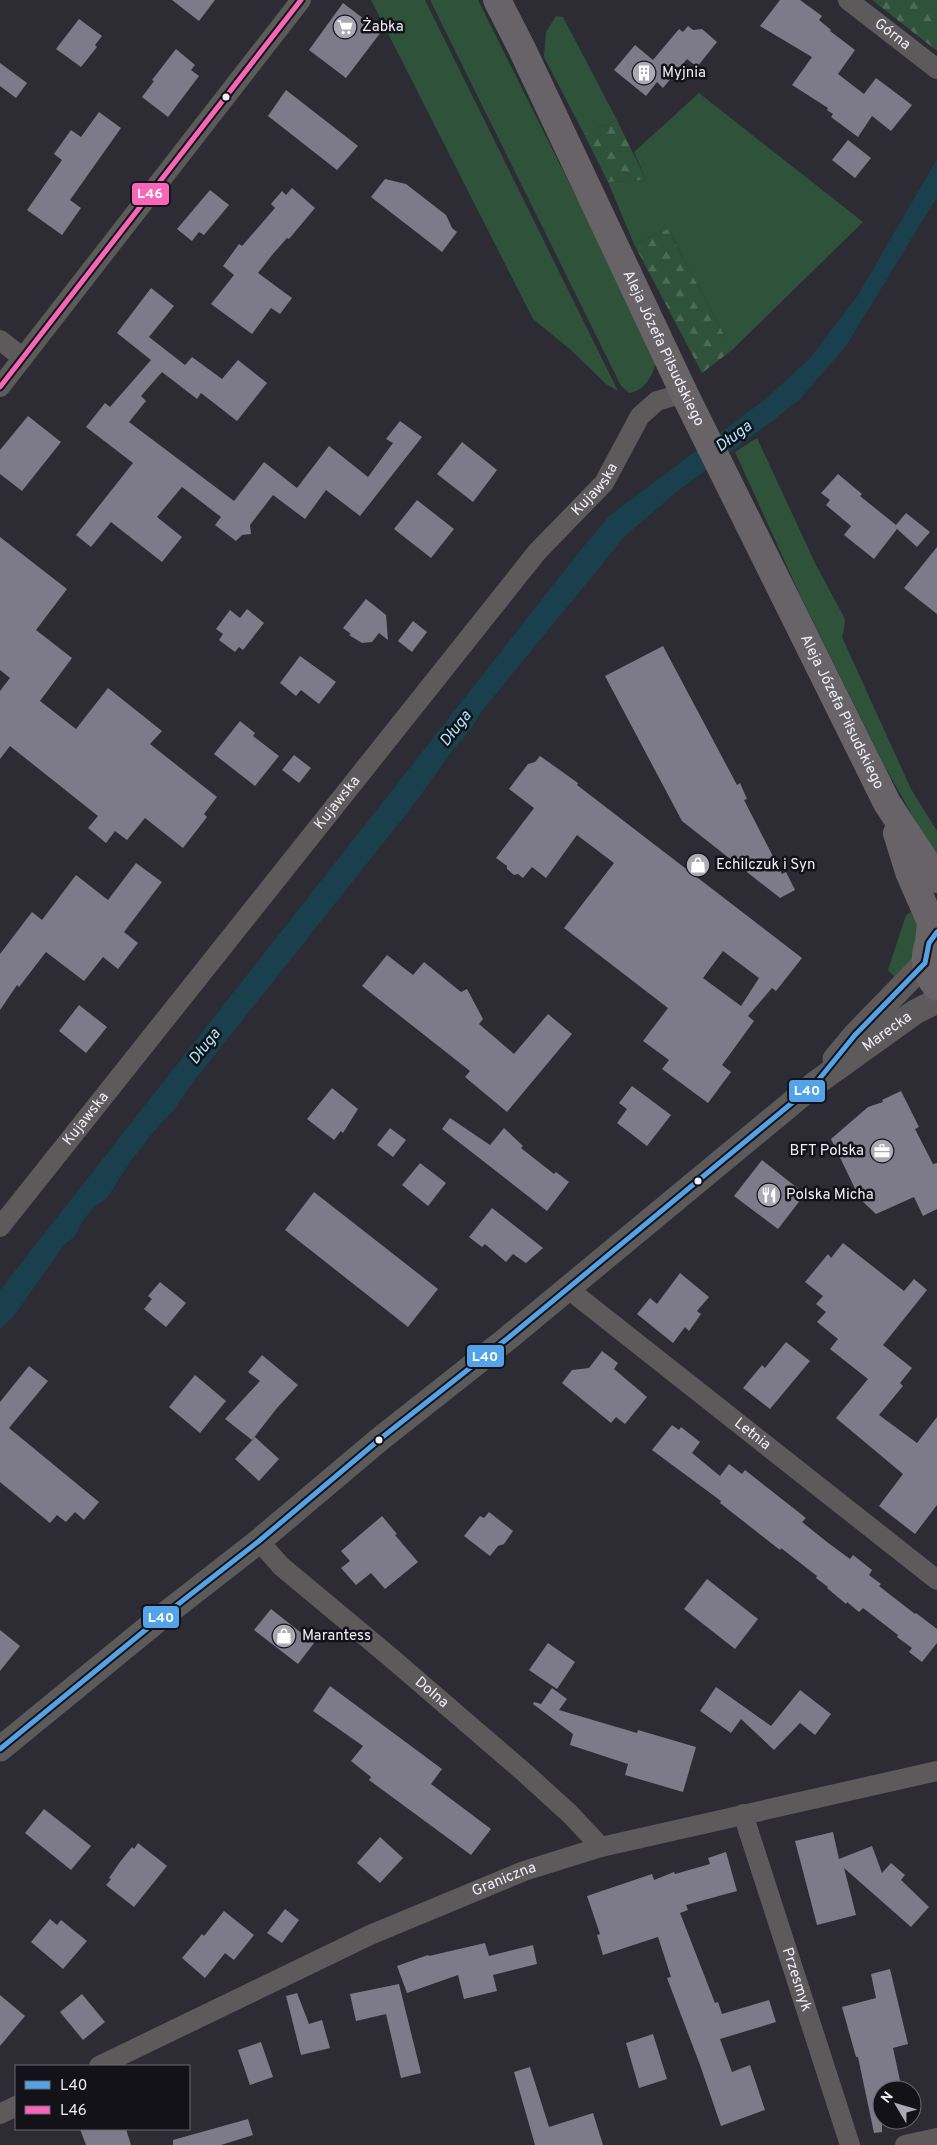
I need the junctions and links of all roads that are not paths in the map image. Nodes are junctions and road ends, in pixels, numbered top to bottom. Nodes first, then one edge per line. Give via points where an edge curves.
1 (301, 0) edge
2 (497, 0) edge
3 (848, 0) edge
4 (937, 69) edge
5 (0, 340) edge
6 (22, 358) junction
7 (0, 387) edge
8 (684, 394) junction
9 (887, 803) junction
10 (937, 879) edge
11 (930, 946) edge
12 (937, 987) edge
13 (937, 1001) edge
14 (816, 1083) junction
15 (1, 1224) edge
16 (567, 1288) junction
17 (259, 1541) junction
18 (937, 1580) edge
19 (0, 1749) edge
20 (937, 1770) edge
21 (743, 1814) junction
22 (601, 1847) junction
23 (101, 2065) edge
24 (15, 2106) edge
25 (0, 2114) edge
26 (937, 2138) edge
27 (850, 2145) edge
28 (905, 2145) edge

1 - 6 street
2 - 8 main road, Aleja Józefa Piłsudskiego
3 - 4 street, Górna
5 - 6 street
6 - 7 street
8 - 9 main road, Aleja Józefa Piłsudskiego
8 - 15 street, Kujawska via 657,401 640,416 604,483 537,552
9 - 10 main road, Aleja Józefa Piłsudskiego
9 - 11 main road, Aleja Józefa Piłsudskiego via 909,872 931,922
11 - 12 main road via 928,973
11 - 14 street, Marecka
13 - 14 street, Marecka via 915,1012
14 - 16 street, Marecka
16 - 17 street, Marecka
16 - 18 street, Letnia
17 - 19 street, Marecka
17 - 22 street, Dolna via 281,1566 525,1773
20 - 21 street, Graniczna
21 - 22 street, Graniczna
21 - 27 street, Przesmyk
22 - 23 street, Graniczna via 524,1871 370,1936
24 - 25 street
26 - 28 street

